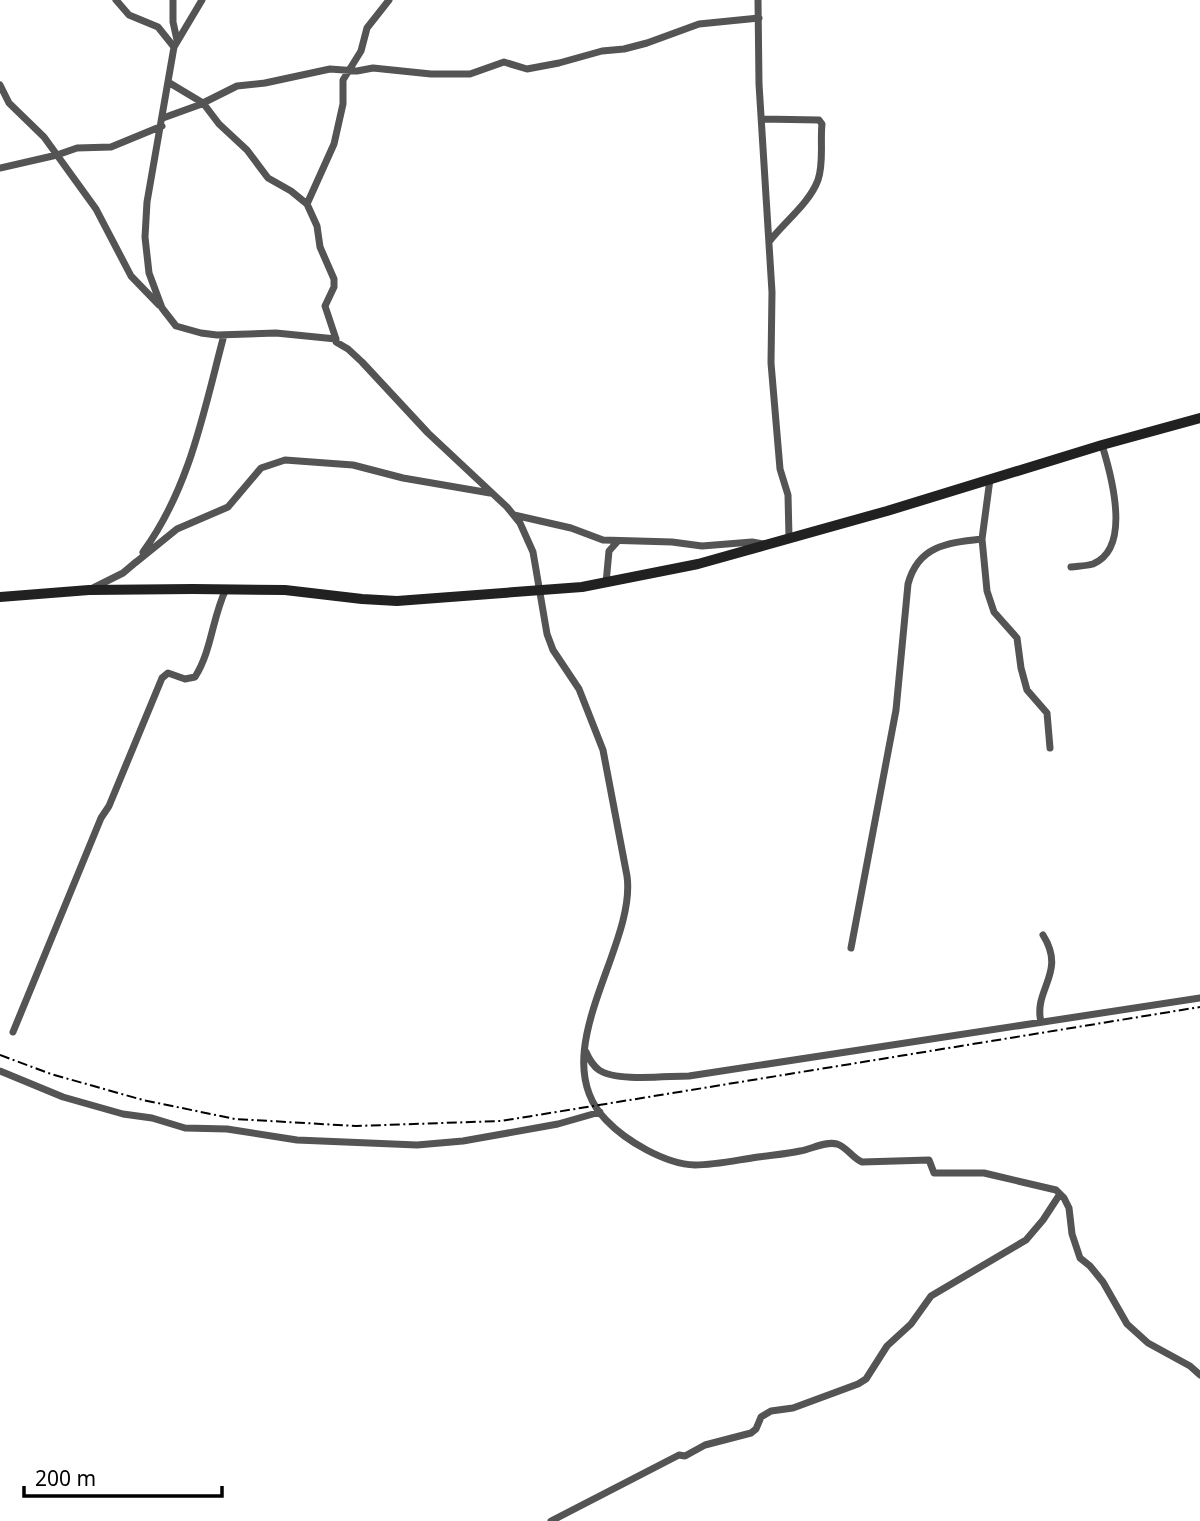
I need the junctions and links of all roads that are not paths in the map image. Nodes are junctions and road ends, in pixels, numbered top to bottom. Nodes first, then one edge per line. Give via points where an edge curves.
1 (116, 0) edge
2 (173, 0) edge
3 (202, 0) edge
4 (389, 0) edge
5 (758, 0) edge
6 (759, 18) junction
7 (176, 43) junction
8 (349, 70) junction
9 (168, 82) junction
10 (0, 85) edge
11 (203, 103) junction
12 (762, 119) junction
13 (162, 122) junction
14 (57, 155) junction
15 (0, 168) edge
16 (307, 204) junction
17 (768, 242) junction
18 (162, 308) junction
19 (224, 335) junction
20 (336, 339) junction
21 (1200, 418) edge
22 (1102, 445) junction
23 (990, 479) junction
24 (492, 493) junction
25 (514, 514) junction
26 (789, 537) junction
27 (982, 539) junction
28 (618, 541) junction
29 (765, 544) junction
30 (135, 563) junction
31 (1071, 567) dead end
32 (606, 583) junction
33 (226, 589) junction
34 (89, 590) junction
35 (539, 592) junction
36 (0, 597) edge
37 (1050, 748) dead end
38 (1043, 935) dead end
39 (851, 948) dead end
40 (1200, 998) edge
41 (1041, 1022) junction
42 (13, 1032) dead end
43 (585, 1051) junction
44 (0, 1071) edge
45 (600, 1112) junction
46 (1060, 1194) junction
47 (1200, 1375) edge
48 (551, 1521) edge

1 - 7 street via 129,15 158,27
2 - 7 street
3 - 7 street
4 - 8 street via 367,28 361,51
5 - 6 street
6 - 8 street via 699,24 638,45 527,69 504,62 470,74
6 - 12 street
7 - 9 street
8 - 11 street via 330,69 237,86
8 - 16 street via 343,80 343,104 331,155
9 - 11 street
9 - 13 street
10 - 14 street via 9,103
11 - 13 street
11 - 16 street via 268,178
12 - 17 street
12 - 17 street via 811,118 822,124 817,182
13 - 14 street via 111,147 77,148
13 - 18 street via 145,237 149,273
14 - 15 street
14 - 18 street via 105,221 131,276
16 - 20 street via 334,279 326,306
17 - 26 street via 771,363
18 - 19 street via 176,326
19 - 20 street via 276,333
19 - 30 street via 185,477
20 - 24 street
21 - 22 street
22 - 23 street
22 - 31 street via 1116,499 1110,545 1091,565
23 - 26 street
23 - 27 street
24 - 25 street
24 - 30 street via 353,465 285,460 261,468 228,507 177,529
25 - 28 street via 596,539
25 - 35 street via 529,541
26 - 29 street
27 - 37 street via 990,604 1017,638 1027,690 1047,713
27 - 39 street via 937,549 918,559 912,570 896,710
28 - 29 street
28 - 32 street via 609,551
29 - 32 street via 671,571
30 - 34 street
32 - 35 street
33 - 34 street
33 - 35 street via 397,601
33 - 42 street via 216,610 204,662 195,677 168,673 162,678
34 - 36 street
35 - 43 street via 553,650 579,689 603,750 629,887 591,1014
38 - 41 street via 1052,954 1050,979 1039,1007
40 - 41 street
41 - 43 street via 689,1076 601,1072
43 - 45 street via 587,1088
44 - 45 street via 63,1097 122,1114 185,1128 297,1140 417,1145 463,1141
45 - 46 street via 648,1151 692,1165 799,1152 828,1143 843,1147 862,1163 929,1160 934,1173 984,1173
46 - 47 street via 1069,1208 1080,1258 1107,1289 1127,1324 1148,1343
46 - 48 street via 1026,1240 931,1296 859,1384 793,1408 771,1411 751,1433 679,1455

